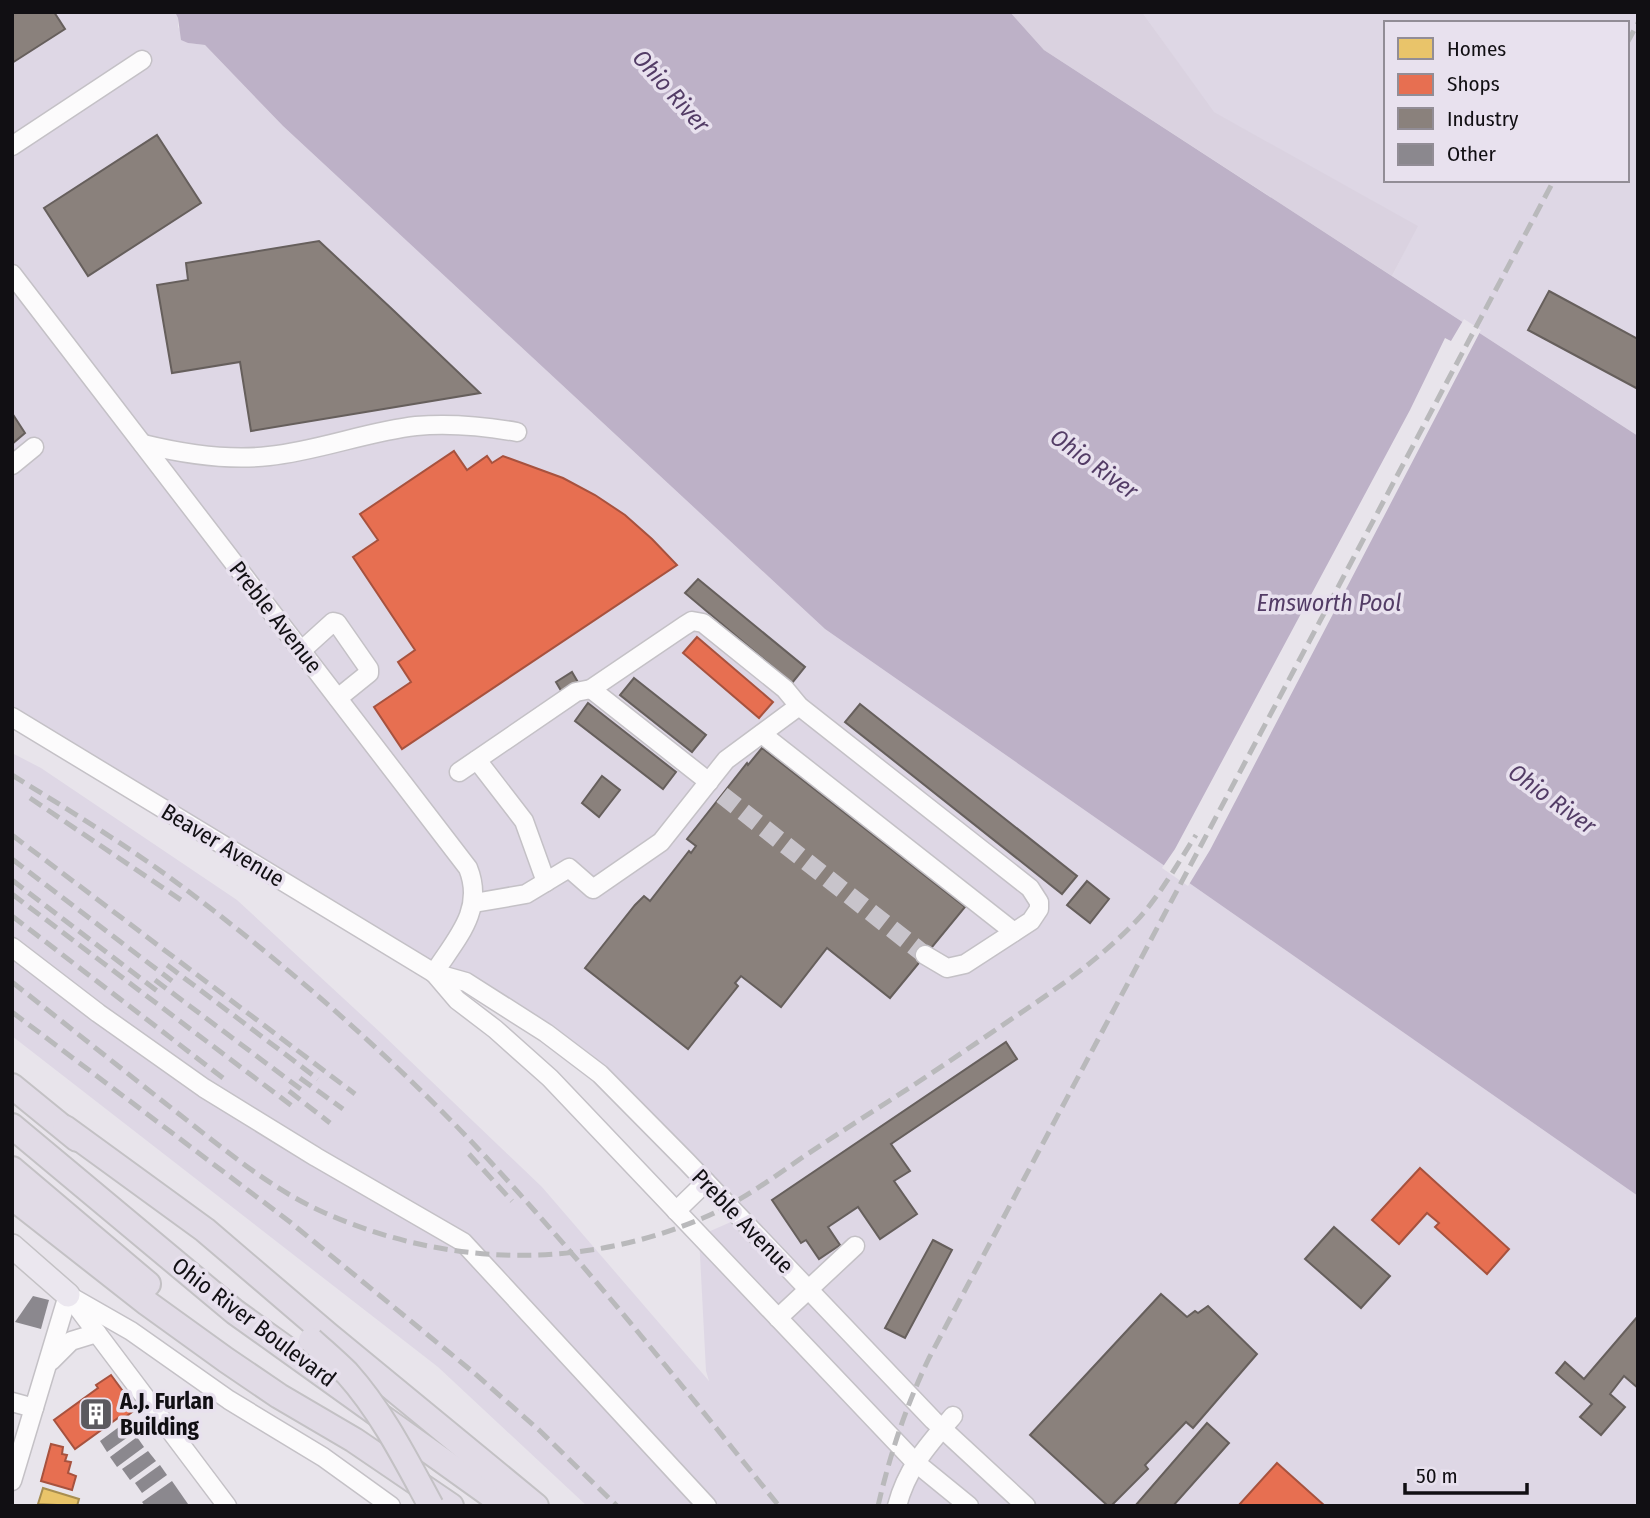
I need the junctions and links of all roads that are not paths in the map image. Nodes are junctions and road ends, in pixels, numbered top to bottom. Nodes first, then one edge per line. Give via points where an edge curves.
1 (142, 60) dead end
2 (12, 146) edge
3 (12, 274) edge
4 (517, 432) dead end
5 (143, 444) junction
6 (34, 447) dead end
7 (12, 465) edge
8 (302, 650) junction
9 (591, 689) junction
10 (338, 698) junction
11 (799, 706) junction
12 (12, 717) edge
13 (762, 734) junction
14 (477, 760) junction
15 (459, 772) dead end
16 (713, 787) junction
17 (546, 881) junction
18 (474, 903) junction
19 (1014, 932) junction
20 (12, 947) edge
21 (925, 955) tunnel mouth
22 (434, 973) junction
23 (12, 1086) edge
24 (12, 1126) edge
25 (65, 1129) junction
26 (12, 1169) edge
27 (706, 1182) junction
28 (12, 1197) edge
29 (676, 1211) junction
30 (855, 1245) dead end
31 (12, 1246) edge
32 (808, 1288) junction
33 (68, 1295) junction
34 (778, 1318) junction
35 (97, 1333) junction
36 (46, 1367) junction
37 (12, 1402) edge
38 (34, 1408) junction
39 (947, 1422) junction
40 (354, 1440) junction
41 (915, 1462) junction
42 (12, 1481) edge
43 (227, 1506) edge
44 (391, 1506) edge
45 (431, 1506) edge
46 (451, 1506) edge
47 (506, 1506) edge
48 (536, 1506) edge
49 (707, 1506) edge
50 (897, 1506) edge
51 (969, 1506) edge
52 (1026, 1506) edge

1 - 2 street
3 - 5 street, Preble Avenue
4 - 5 street via 478,425 415,426 270,456 232,458
5 - 8 street, Preble Avenue
6 - 7 street
8 - 10 street, Preble Avenue
8 - 10 street via 337,623 369,669
9 - 11 street via 698,621 785,689
9 - 14 street via 576,692
9 - 16 street
10 - 18 street, Preble Avenue via 468,868
11 - 13 street
11 - 19 street via 1030,888 1039,909
12 - 22 street, Beaver Avenue
13 - 16 street via 726,761
13 - 19 street
14 - 15 street
14 - 17 street via 524,821
16 - 17 street via 661,842 593,889 569,868
17 - 18 street via 527,894
18 - 22 street
19 - 21 street via 959,967 941,966
20 - 49 street via 204,1088 463,1242
22 - 27 street, Preble Avenue via 466,982 600,1074
22 - 29 street, Preble Avenue via 457,1000 550,1078
23 - 25 highway
24 - 47 highway, Ohio River Boulevard via 235,1312
25 - 45 highway, bridge via 346,1373 371,1403
25 - 48 highway via 205,1230
26 - 40 highway, Ohio River Boulevard via 210,1334
27 - 29 street
27 - 32 street, Preble Avenue
28 - 40 highway via 226,1360
29 - 34 street, Preble Avenue
30 - 32 street
31 - 33 main road
32 - 34 street
32 - 39 street, Preble Avenue
33 - 35 street
33 - 36 street
33 - 44 street via 131,1331
34 - 41 street, Preble Avenue
35 - 36 street via 71,1341
35 - 43 street
36 - 38 street
37 - 38 street
38 - 42 street
39 - 41 street
39 - 52 street, Preble Avenue
40 - 46 highway
41 - 50 street
41 - 51 street, Preble Avenue

